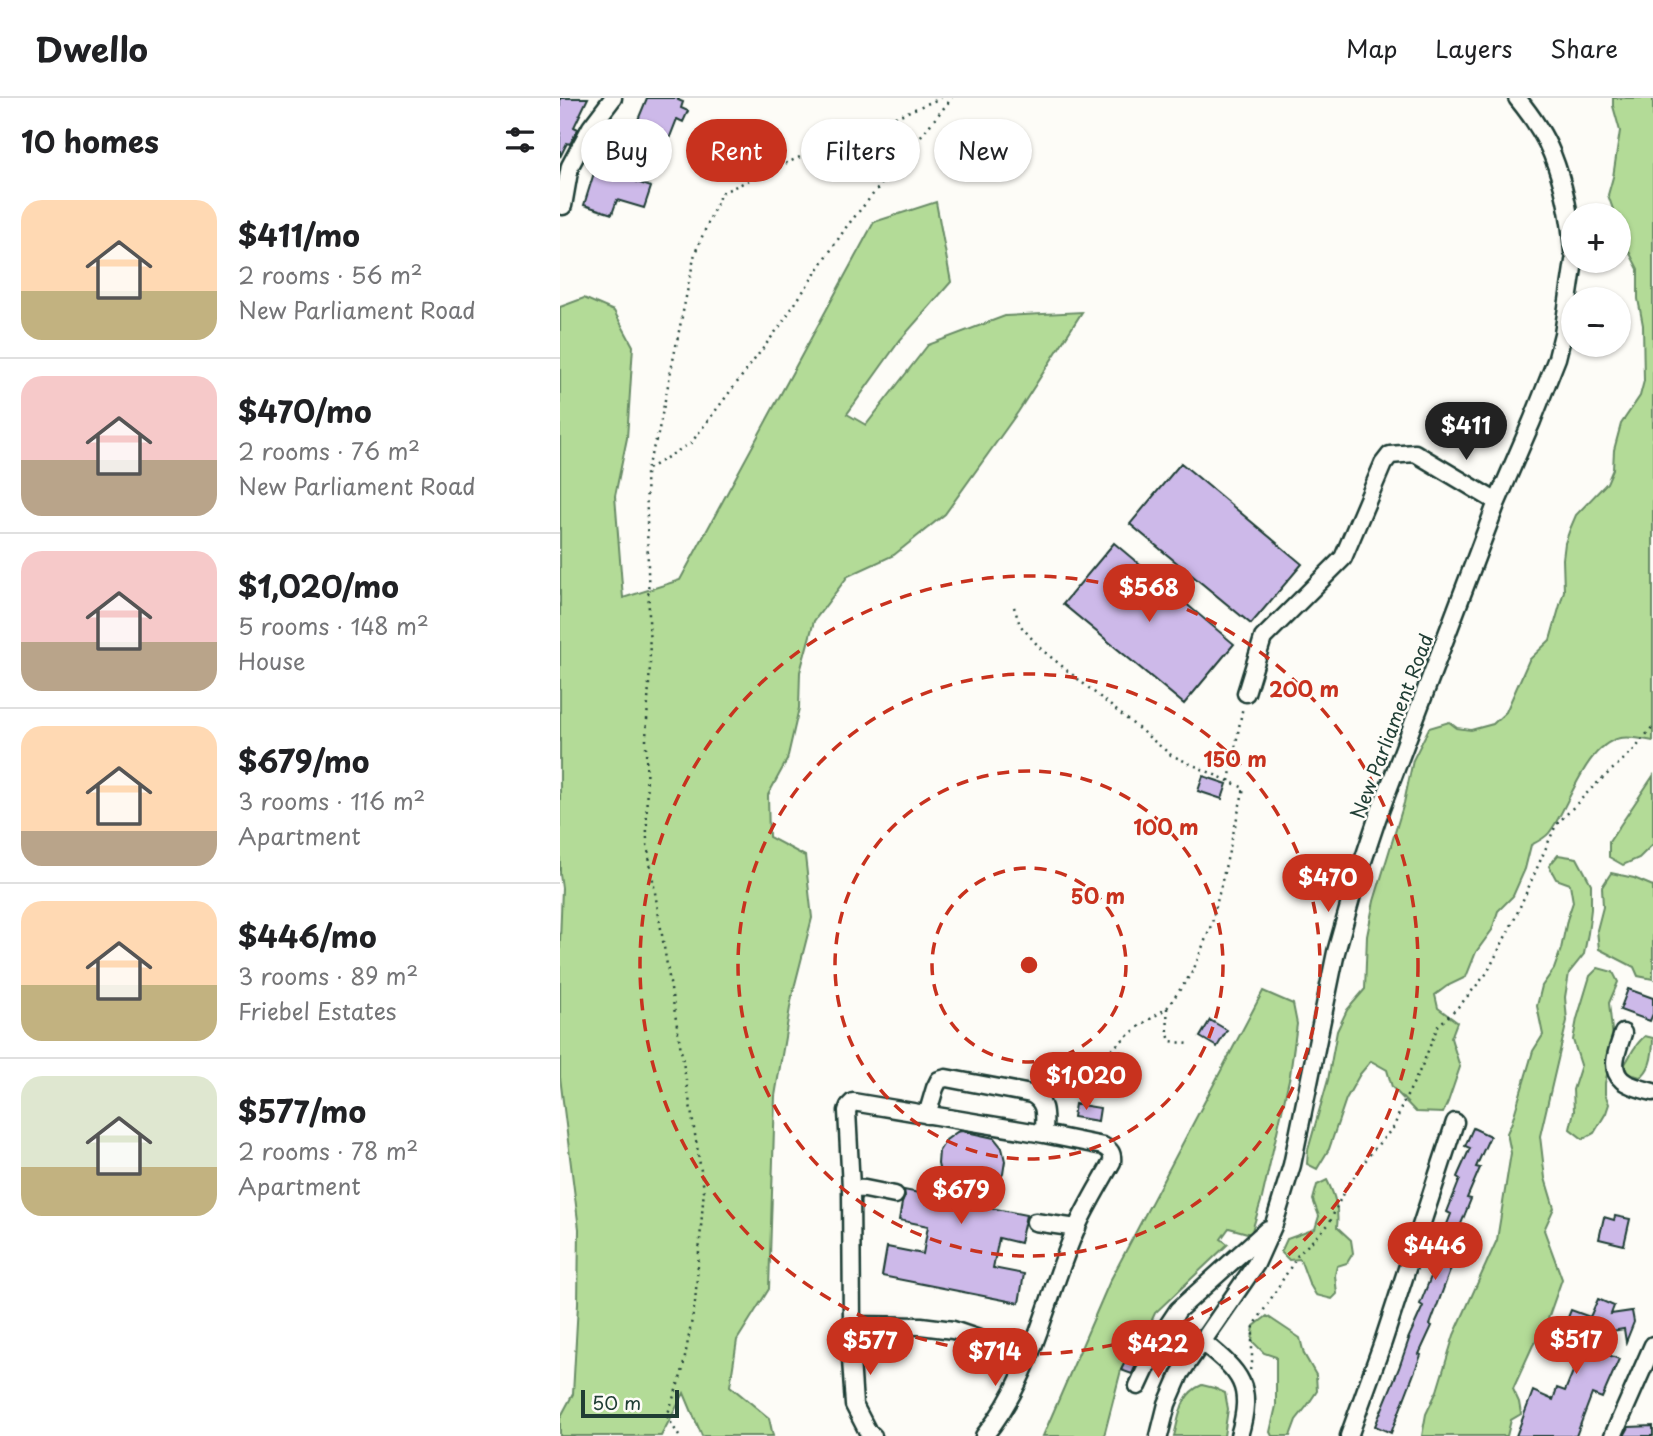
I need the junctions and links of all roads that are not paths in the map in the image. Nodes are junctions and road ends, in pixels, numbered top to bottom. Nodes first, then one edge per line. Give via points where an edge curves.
1 (612, 98) edge
2 (1517, 98) edge
3 (1565, 203) edge
4 (563, 206) dead end
5 (1572, 273) edge
6 (1497, 502) junction
7 (1246, 693) road end
8 (1623, 1033) dead end
9 (1653, 1093) edge
10 (927, 1115) junction
11 (1455, 1122) dead end
12 (1044, 1134) junction
13 (851, 1188) junction
14 (895, 1195) dead end
15 (1035, 1222) dead end
16 (1275, 1224) junction
17 (1077, 1228) junction
18 (852, 1325) junction
19 (1203, 1342) junction
20 (1653, 1345) edge
21 (1029, 1356) junction
22 (1138, 1386) dead end
23 (873, 1436) edge
24 (984, 1436) edge
25 (1159, 1436) edge
26 (1239, 1436) edge
27 (1349, 1436) edge
28 (1614, 1436) edge

1 - 4 street via 570,166
2 - 3 street via 1552,153
5 - 6 street, New Parliament Road via 1557,358
6 - 7 street via 1415,453 1390,455 1343,558 1263,638
6 - 16 street, New Parliament Road via 1354,888
8 - 9 street via 1614,1068 1622,1081
10 - 12 street
10 - 12 street via 939,1080 946,1078 1039,1098 1044,1106
10 - 13 street via 853,1102 847,1111
11 - 27 street
12 - 17 street via 1103,1146 1113,1155
13 - 14 street
13 - 18 street
15 - 17 street
16 - 19 street, New Parliament Road via 1256,1264
16 - 22 street via 1178,1310 1161,1334
17 - 21 street
18 - 21 street via 953,1330
18 - 23 street via 854,1405
19 - 25 street, New Parliament Road via 1180,1374
19 - 26 street via 1240,1379 1245,1397
20 - 28 street
21 - 24 street via 1012,1396

